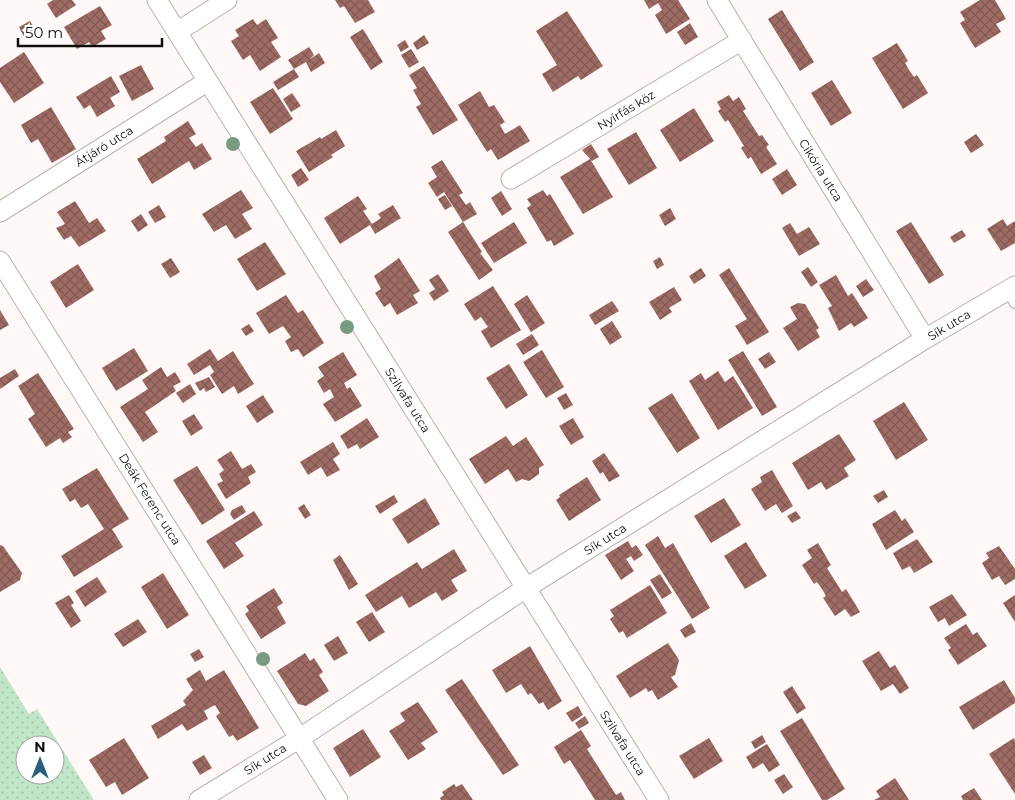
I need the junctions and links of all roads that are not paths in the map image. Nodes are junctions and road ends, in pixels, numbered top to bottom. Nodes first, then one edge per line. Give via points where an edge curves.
1 (157, 0) edge
2 (227, 0) edge
3 (717, 0) edge
4 (177, 32) junction
5 (742, 40) junction
6 (208, 81) junction
7 (511, 179) dead end
8 (0, 212) edge
9 (0, 261) edge
10 (1012, 293) edge
11 (925, 339) junction
12 (526, 588) junction
13 (300, 738) junction
14 (199, 800) edge
15 (338, 800) edge
16 (659, 800) edge

1 - 4 street, Szilvafa utca
2 - 4 street
3 - 5 street, Cikória utca
4 - 6 street, Szilvafa utca
5 - 7 street, Nyírfás köz
5 - 11 street, Cikória utca
6 - 8 street, Átjáró utca
6 - 12 street, Szilvafa utca
9 - 13 street, Deák Ferenc utca
10 - 11 street, Sík utca
11 - 12 street, Sík utca
12 - 13 street, Sík utca
12 - 16 street, Szilvafa utca
13 - 14 street, Sík utca
13 - 15 street, Deák Ferenc utca

